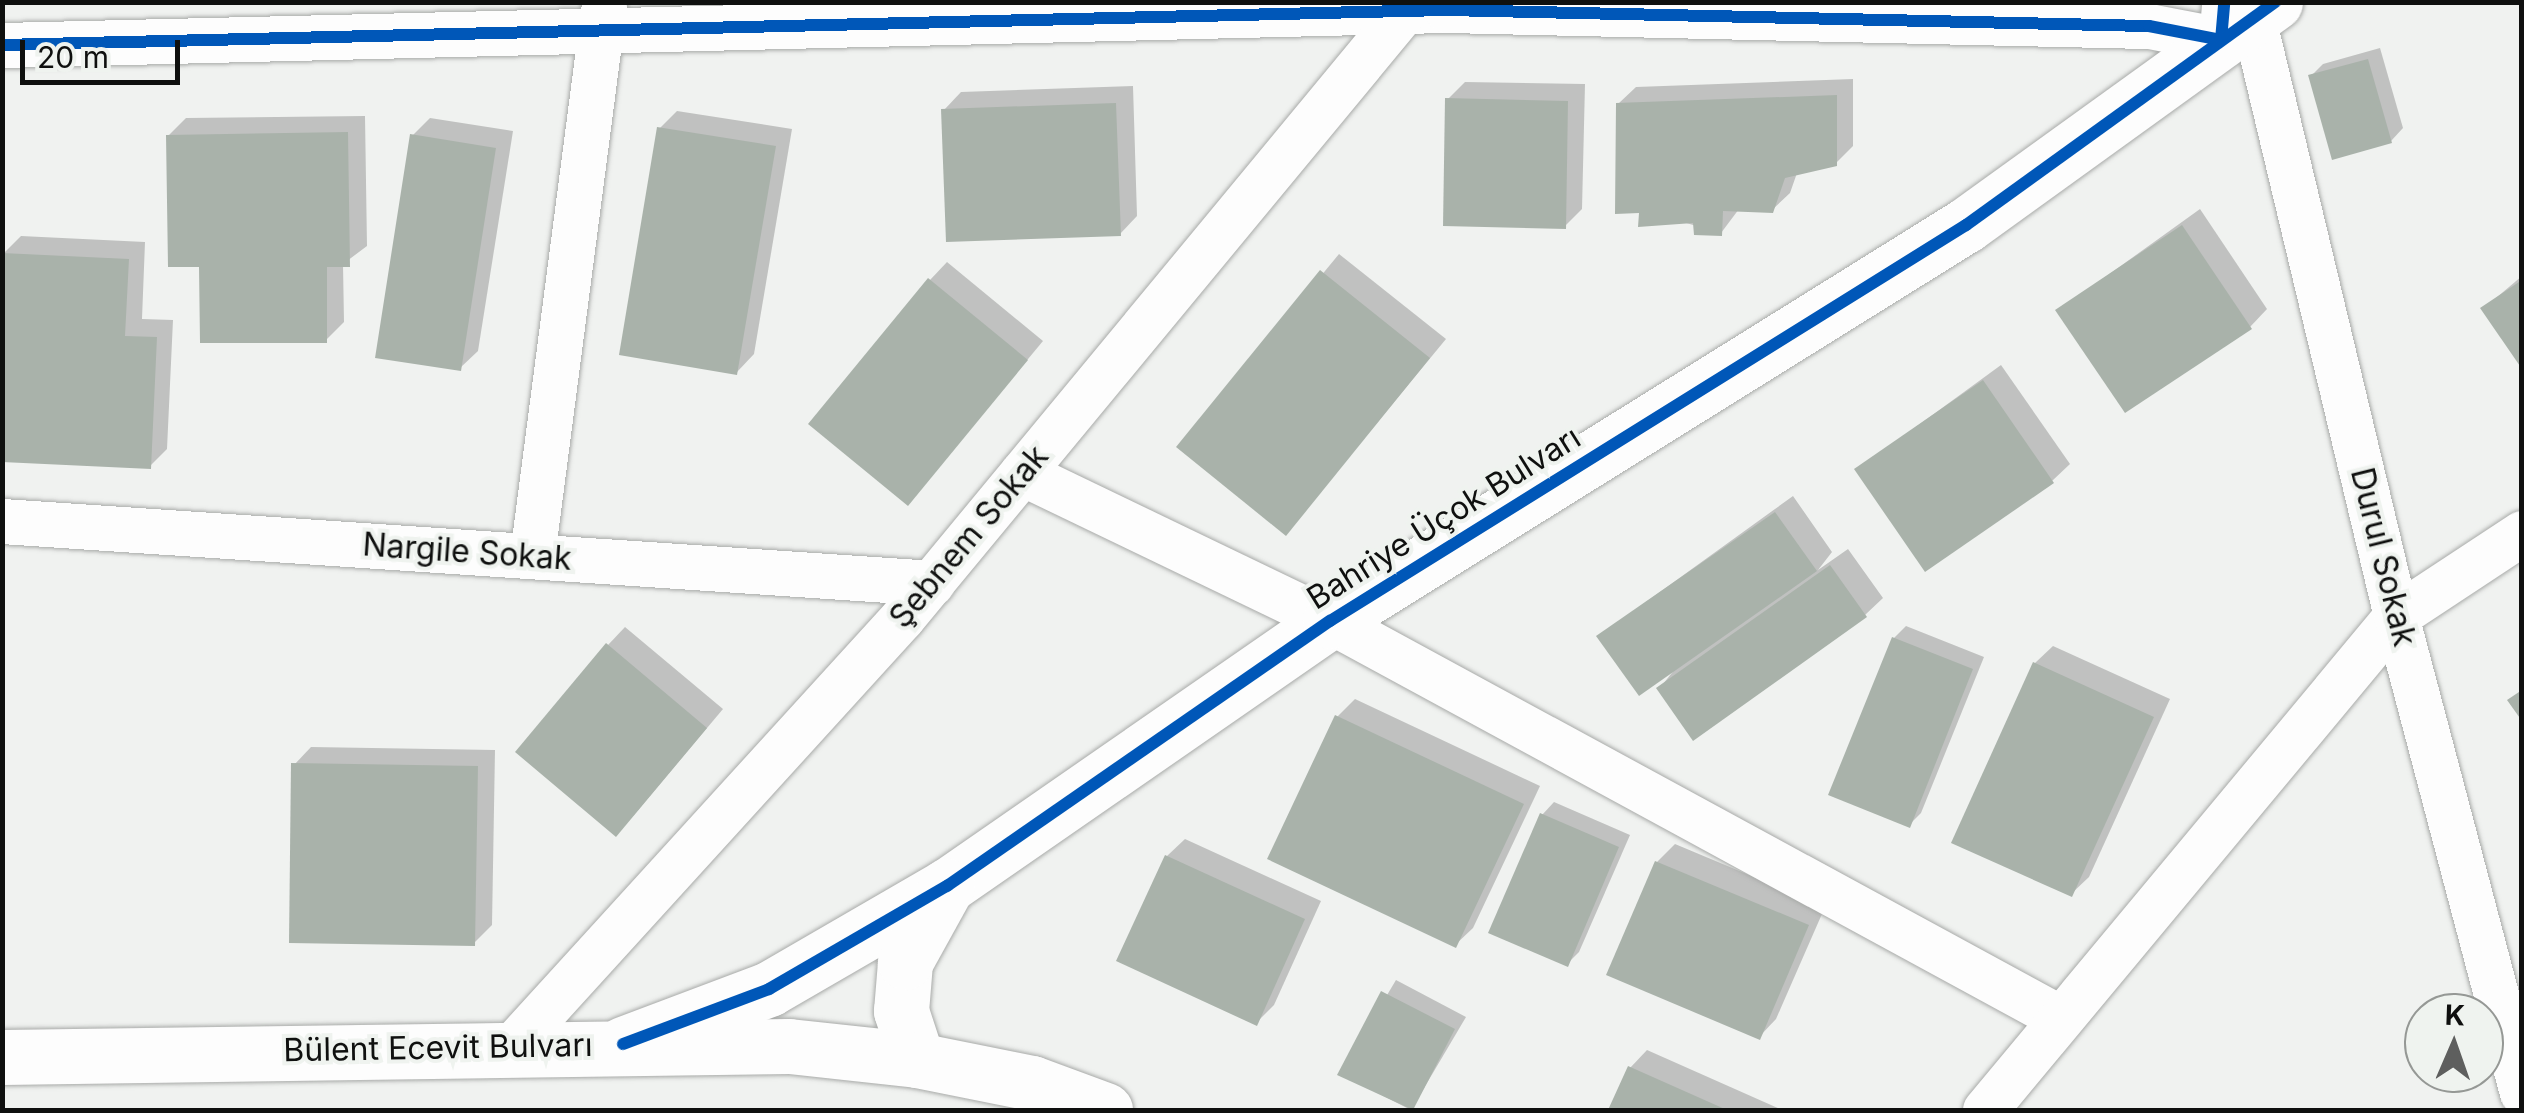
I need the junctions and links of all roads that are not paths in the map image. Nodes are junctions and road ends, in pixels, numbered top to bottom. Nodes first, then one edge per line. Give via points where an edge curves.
1 (1435, 8) edge
2 (2243, 16) edge
3 (603, 17) edge
4 (2, 45) edge
5 (1022, 473) junction
6 (2, 521) edge
7 (2522, 534) edge
8 (532, 556) junction
9 (932, 583) junction
10 (2396, 616) junction
11 (1330, 621) junction
12 (947, 886) junction
13 (2058, 1016) junction
14 (623, 1044) junction
15 (513, 1045) junction
16 (2, 1057) edge
17 (917, 1060) junction
18 (2522, 1093) edge
19 (1105, 1110) edge
20 (1985, 1110) edge

1 - 2 street via 2149,26
1 - 3 street
1 - 5 street, Şebnem Sokak
2 - 10 street, Durul Sokak
2 - 11 street, Bahriye Üçok Bulvarı via 1966,225
3 - 4 street
3 - 8 street
5 - 9 street, Şebnem Sokak
5 - 11 street
6 - 8 street, Nargile Sokak
7 - 10 street
8 - 9 street, Nargile Sokak
9 - 15 street, Şebnem Sokak
10 - 13 street
10 - 18 street, Durul Sokak
11 - 12 street, Bahriye Üçok Bulvarı
11 - 13 street
12 - 14 street, Bahriye Üçok Bulvarı via 770,988
12 - 17 street, Bahriye Üçok Bulvarı via 905,962 901,1011
13 - 20 street
14 - 15 street, Bülent Ecevit Bulvarı
14 - 17 street, Bülent Ecevit Bulvarı via 789,1046
15 - 16 street, Bülent Ecevit Bulvarı
17 - 19 street, Bülent Ecevit Bulvarı via 1032,1084

